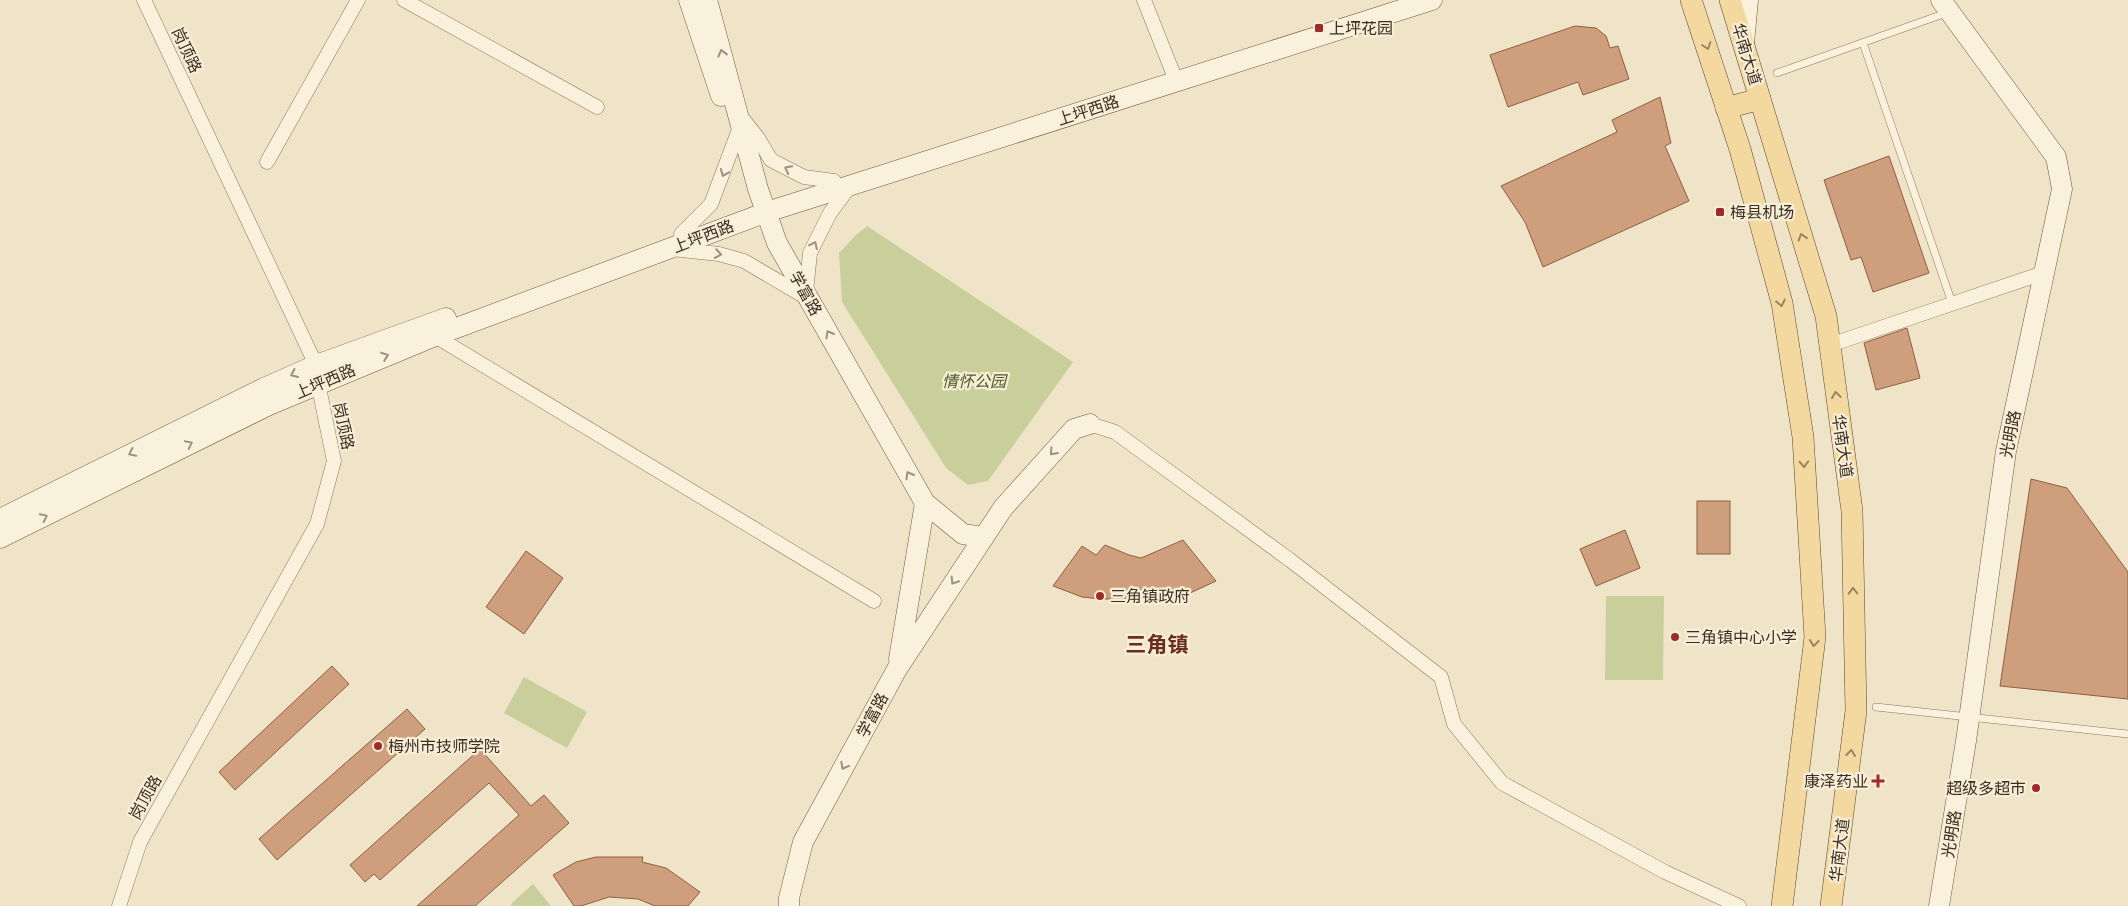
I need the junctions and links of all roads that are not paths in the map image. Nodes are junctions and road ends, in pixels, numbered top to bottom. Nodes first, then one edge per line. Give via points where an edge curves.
1 (144, 0) edge
2 (358, 0) edge
3 (404, 0) edge
4 (690, 0) edge
5 (707, 0) edge
6 (1144, 0) edge
7 (1401, 0) edge
8 (1432, 0) edge
9 (1692, 0) edge
10 (1730, 0) edge
11 (1748, 0) edge
12 (1945, 6) edge
13 (1863, 43) junction
14 (1744, 45) junction
15 (1173, 73) junction
16 (1777, 73) dead end
17 (1760, 99) junction
18 (597, 107) dead end
19 (1726, 108) junction
20 (739, 120) junction
21 (267, 162) dead end
22 (842, 184) junction
23 (761, 210) junction
24 (675, 241) junction
25 (2043, 273) junction
26 (808, 296) junction
27 (1952, 303) junction
28 (435, 336) junction
29 (1830, 345) junction
30 (317, 374) junction
31 (1090, 424) joint
32 (925, 503) junction
33 (0, 519) edge
34 (983, 537) junction
35 (0, 538) edge
36 (874, 601) dead end
37 (897, 669) junction
38 (1876, 707) dead end
39 (1970, 717) junction
40 (2128, 734) edge
41 (118, 906) edge
42 (789, 906) edge
43 (1738, 906) edge
44 (1782, 906) edge
45 (1831, 906) edge
46 (1939, 906) edge

1 - 30 street, 岗顶路
2 - 21 street
3 - 18 street
4 - 23 street, 学富路
20 -> 5 street, 学富路
6 - 15 street
7 - 15 street, 上坪西路
8 - 22 street, 上坪西路
9 -> 19 main road
10 - 14 main road, 华南大道
11 - 14 street
12 - 13 lane
12 - 25 street, 光明路 via 2056,157 2062,189
13 - 16 lane
13 - 27 lane
14 - 17 main road, 华南大道
15 - 22 street, 上坪西路
17 - 19 main road
29 -> 17 main road, 华南大道 via 1826,316
19 -> 44 main road via 1782,303 1803,437 1815,637
22 -> 20 street via 804,177 771,160 758,138
20 - 23 street, 学富路
20 -> 24 street via 726,168 711,204
22 - 23 street, 上坪西路
26 -> 22 street via 810,253
23 - 24 street, 上坪西路
23 - 26 street, 学富路
24 -> 26 street via 744,261
24 - 28 street, 上坪西路
24 - 30 street, 上坪西路
25 - 27 street
25 - 39 street, 光明路 via 2006,451
32 -> 26 street, 学富路
27 - 29 street
30 -> 28 street, 上坪西路
28 - 36 street
45 -> 29 main road, 华南大道 via 1856,711 1852,511
30 -> 33 street, 上坪西路 via 264,388
35 -> 30 street, 上坪西路 via 269,404
30 - 41 street, 岗顶路 via 334,461 317,524 140,842
31 -> 34 street, 学富路 via 1074,429 1003,508
31 - 43 street via 1114,432 1290,560 1441,677 1454,724 1502,783 1665,872
32 - 34 street, 学富路 via 963,534
32 - 37 street
34 -> 37 street, 学富路
37 -> 42 street, 学富路 via 803,842
38 - 39 lane
39 - 40 lane
39 - 46 street, 光明路

